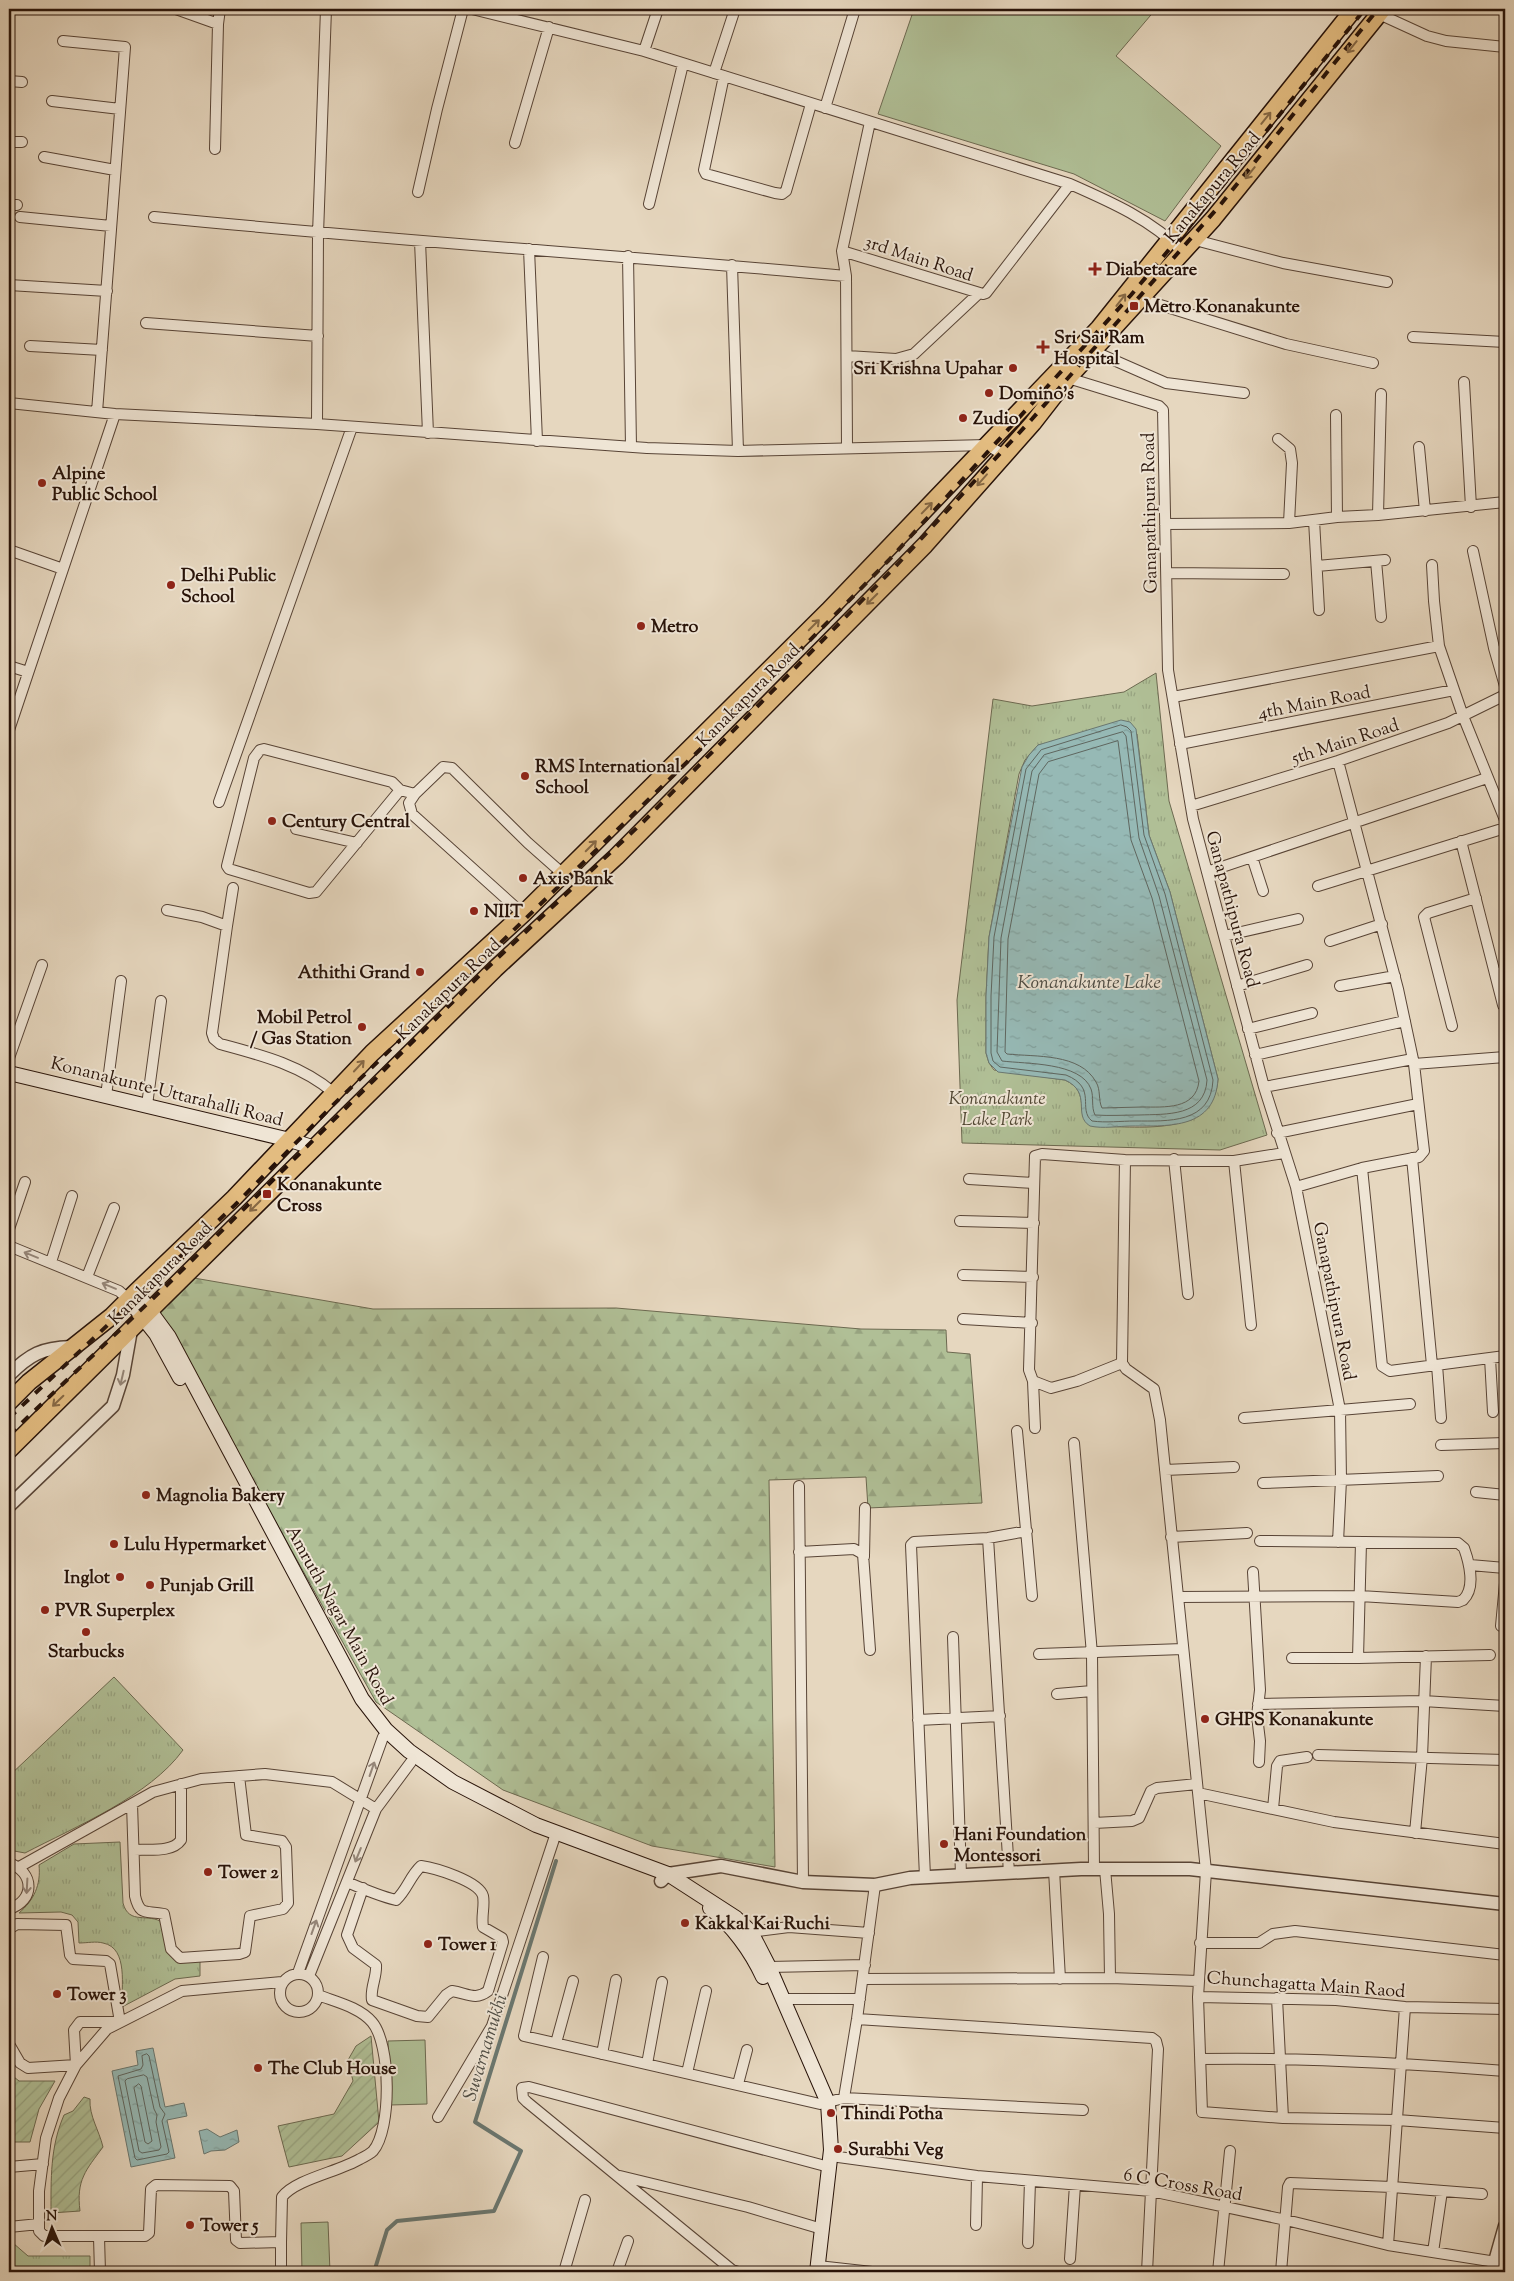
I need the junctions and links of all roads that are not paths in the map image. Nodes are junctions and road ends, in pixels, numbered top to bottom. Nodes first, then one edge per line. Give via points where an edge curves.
1 (176, 9) edge
2 (220, 9) edge
3 (326, 9) edge
4 (463, 9) edge
5 (472, 9) edge
6 (658, 9) edge
7 (735, 9) edge
8 (855, 9) edge
9 (1354, 9) edge
10 (1381, 12) edge
11 (218, 24) junction
12 (549, 27) junction
13 (63, 41) dead end
14 (1505, 47) edge
15 (644, 51) junction
16 (683, 64) junction
17 (714, 73) junction
18 (724, 76) junction
19 (9, 81) edge
20 (22, 82) dead end
21 (52, 100) dead end
22 (811, 104) junction
23 (825, 108) junction
24 (120, 109) junction
25 (870, 122) junction
26 (9, 142) edge
27 (22, 142) dead end
28 (515, 143) dead end
29 (215, 149) dead end
30 (44, 157) dead end
31 (115, 170) junction
32 (1070, 184) junction
33 (418, 192) dead end
34 (649, 204) dead end
35 (20, 217) dead end
36 (154, 217) dead end
37 (111, 226) junction
38 (318, 234) junction
39 (1170, 238) junction
40 (420, 241) junction
41 (1189, 246) junction
42 (529, 249) junction
43 (842, 251) junction
44 (628, 256) junction
45 (732, 266) junction
46 (846, 276) junction
47 (1387, 282) dead end
48 (9, 285) edge
49 (107, 291) junction
50 (978, 294) junction
51 (1141, 298) junction
52 (146, 322) dead end
53 (318, 336) junction
54 (1413, 337) dead end
55 (1505, 342) edge
56 (30, 346) dead end
57 (102, 350) junction
58 (1093, 351) junction
59 (847, 356) junction
60 (1373, 363) dead end
61 (1068, 378) junction
62 (1464, 382) dead end
63 (1244, 393) dead end
64 (1381, 394) dead end
65 (9, 403) edge
66 (97, 412) junction
67 (115, 414) junction
68 (1336, 415) dead end
69 (317, 424) junction
70 (352, 427) junction
71 (428, 433) junction
72 (1278, 439) dead end
73 (537, 441) junction
74 (987, 445) junction
75 (631, 447) junction
76 (847, 447) junction
77 (1418, 447) dead end
78 (738, 451) junction
79 (1004, 455) junction
80 (1505, 502) edge
81 (1471, 507) junction
82 (1425, 511) junction
83 (1378, 515) junction
84 (1337, 517) junction
85 (1314, 520) junction
86 (1289, 523) junction
87 (1165, 524) junction
88 (9, 550) edge
89 (1473, 551) dead end
90 (1432, 565) dead end
91 (1317, 566) junction
92 (63, 569) junction
93 (1167, 573) junction
94 (1284, 574) dead end
95 (1319, 610) dead end
96 (1381, 617) dead end
97 (1439, 646) junction
98 (9, 666) edge
99 (28, 672) junction
100 (1505, 686) edge
101 (1454, 690) junction
102 (1505, 695) edge
103 (1173, 697) junction
104 (1463, 716) junction
105 (9, 730) edge
106 (1180, 744) junction
107 (1338, 762) junction
108 (1487, 778) junction
109 (400, 790) junction
110 (415, 794) junction
111 (219, 802) dead end
112 (1191, 806) junction
113 (1505, 820) edge
114 (1355, 822) junction
115 (1505, 828) edge
116 (296, 830) dead end
117 (1461, 841) junction
118 (356, 843) junction
119 (1252, 857) junction
120 (1368, 869) junction
121 (1207, 872) junction
122 (563, 874) junction
123 (1318, 886) dead end
124 (233, 888) dead end
125 (1263, 891) dead end
126 (1476, 898) junction
127 (167, 910) dead end
128 (523, 914) junction
129 (1298, 919) dead end
130 (1382, 924) junction
131 (227, 926) junction
132 (1224, 936) junction
133 (1330, 941) dead end
134 (42, 964) dead end
135 (1307, 965) dead end
136 (1500, 973) edge
137 (1395, 976) junction
138 (121, 982) dead end
139 (1237, 986) junction
140 (1340, 986) dead end
141 (161, 1001) dead end
142 (1505, 1005) edge
143 (1312, 1013) dead end
144 (1405, 1021) junction
145 (1452, 1026) dead end
146 (1248, 1029) junction
147 (1255, 1056) junction
148 (1505, 1057) edge
149 (9, 1058) edge
150 (1413, 1061) junction
151 (9, 1073) edge
152 (1264, 1087) junction
153 (334, 1093) junction
154 (106, 1096) junction
155 (1418, 1104) junction
156 (147, 1105) junction
157 (1277, 1133) junction
158 (290, 1140) junction
159 (315, 1148) junction
160 (1284, 1153) junction
161 (1412, 1158) junction
162 (1174, 1159) junction
163 (1125, 1160) junction
164 (1234, 1161) junction
165 (1362, 1168) junction
166 (969, 1179) dead end
167 (25, 1182) dead end
168 (1034, 1183) junction
169 (1296, 1187) junction
170 (72, 1196) dead end
171 (114, 1208) dead end
172 (960, 1221) dead end
173 (1034, 1223) junction
174 (9, 1229) edge
175 (9, 1246) edge
176 (51, 1262) junction
177 (963, 1275) dead end
178 (87, 1277) junction
179 (1033, 1277) junction
180 (1188, 1294) dead end
181 (132, 1296) junction
182 (147, 1313) junction
183 (963, 1319) dead end
184 (1032, 1323) junction
185 (1251, 1326) dead end
186 (131, 1330) junction
187 (71, 1346) junction
188 (1505, 1356) edge
189 (1490, 1358) junction
190 (1122, 1363) junction
191 (1434, 1365) junction
192 (9, 1375) edge
193 (1033, 1381) junction
194 (9, 1402) edge
195 (1410, 1404) dead end
196 (1340, 1410) junction
197 (1493, 1412) dead end
198 (1244, 1418) dead end
199 (1441, 1418) dead end
200 (1035, 1428) dead end
201 (1017, 1431) dead end
202 (1074, 1443) dead end
203 (1505, 1443) edge
204 (1441, 1445) dead end
205 (9, 1450) edge
206 (1234, 1467) dead end
207 (1165, 1470) junction
208 (1438, 1476) dead end
209 (1341, 1480) junction
210 (1263, 1483) dead end
211 (799, 1486) dead end
212 (1476, 1492) dead end
213 (1505, 1495) edge
214 (9, 1506) edge
215 (865, 1508) dead end
216 (1027, 1531) junction
217 (1247, 1532) dead end
218 (1171, 1537) junction
219 (988, 1538) junction
220 (1260, 1541) dead end
221 (1338, 1542) junction
222 (1360, 1542) junction
223 (799, 1552) junction
224 (864, 1558) junction
225 (1470, 1564) junction
226 (1505, 1568) edge
227 (1253, 1572) dead end
228 (1505, 1583) edge
229 (1032, 1596) dead end
230 (1360, 1596) junction
231 (1178, 1597) junction
232 (1256, 1597) junction
233 (1501, 1626) dead end
234 (952, 1636) dead end
235 (1183, 1649) junction
236 (870, 1650) dead end
237 (1039, 1654) dead end
238 (1092, 1654) junction
239 (1490, 1655) dead end
240 (1426, 1656) junction
241 (1292, 1658) dead end
242 (1358, 1658) junction
243 (1092, 1690) junction
244 (1057, 1694) dead end
245 (1423, 1701) junction
246 (1258, 1704) junction
247 (1505, 1706) edge
248 (1000, 1716) junction
249 (955, 1718) junction
250 (918, 1720) junction
251 (383, 1737) junction
252 (1318, 1756) dead end
253 (1307, 1757) dead end
254 (1422, 1757) junction
255 (1505, 1760) edge
256 (412, 1762) junction
257 (1258, 1762) dead end
258 (239, 1776) junction
259 (181, 1784) junction
260 (1197, 1789) junction
261 (360, 1801) junction
262 (132, 1804) junction
263 (376, 1809) junction
264 (1273, 1809) junction
265 (1094, 1823) junction
266 (1415, 1833) junction
267 (554, 1839) junction
268 (1505, 1844) edge
269 (134, 1850) junction
270 (9, 1863) edge
271 (19, 1867) junction
272 (1099, 1869) junction
273 (1054, 1870) junction
274 (1206, 1871) junction
275 (1009, 1872) junction
276 (961, 1875) junction
277 (925, 1877) junction
278 (664, 1878) junction
279 (347, 1882) junction
280 (803, 1882) junction
281 (876, 1885) junction
282 (363, 1888) junction
283 (1505, 1904) edge
284 (9, 1909) edge
285 (9, 1929) edge
286 (751, 1932) junction
287 (869, 1933) junction
288 (1200, 1944) junction
289 (1505, 1955) edge
290 (543, 1957) dead end
291 (865, 1965) junction
292 (769, 1968) junction
293 (298, 1973) junction
294 (309, 1976) junction
295 (863, 1978) junction
296 (1110, 1978) junction
297 (1060, 1979) junction
298 (616, 1980) dead end
299 (573, 1981) dead end
300 (1198, 1981) junction
301 (282, 1982) junction
302 (662, 1982) dead end
303 (706, 1991) dead end
304 (318, 1995) junction
305 (1198, 1997) junction
306 (1277, 1998) junction
307 (783, 1999) junction
308 (860, 1999) junction
309 (379, 2004) junction
310 (1406, 2007) junction
311 (1505, 2009) edge
312 (857, 2018) junction
313 (371, 2021) junction
314 (120, 2022) junction
315 (556, 2043) junction
316 (9, 2044) edge
317 (747, 2050) dead end
318 (602, 2054) junction
319 (1280, 2058) junction
320 (1200, 2059) junction
321 (1402, 2063) junction
322 (647, 2064) junction
323 (76, 2065) junction
324 (1505, 2072) edge
325 (687, 2073) junction
326 (738, 2084) junction
327 (844, 2098) junction
328 (825, 2107) junction
329 (1083, 2110) dead end
330 (438, 2116) dead end
331 (1283, 2118) junction
332 (1397, 2120) junction
333 (1505, 2128) edge
334 (1230, 2151) dead end
335 (830, 2161) junction
336 (43, 2164) junction
337 (9, 2166) edge
338 (616, 2175) junction
339 (977, 2176) junction
340 (1030, 2181) junction
341 (1075, 2185) junction
342 (1392, 2187) junction
343 (1151, 2191) junction
344 (1442, 2191) junction
345 (1482, 2194) dead end
346 (585, 2200) dead end
347 (1223, 2207) junction
348 (1286, 2220) junction
349 (38, 2224) junction
350 (976, 2225) dead end
351 (1505, 2226) edge
352 (9, 2227) edge
353 (822, 2229) junction
354 (100, 2237) junction
355 (628, 2241) dead end
356 (281, 2242) junction
357 (1028, 2243) dead end
358 (1388, 2245) junction
359 (1433, 2252) junction
360 (1070, 2260) dead end
361 (1494, 2267) edge
362 (818, 2269) edge
363 (100, 2272) edge
364 (280, 2272) edge
365 (564, 2272) edge
366 (618, 2272) edge
367 (738, 2272) edge
368 (872, 2272) edge
369 (1147, 2272) edge
370 (1218, 2272) edge
371 (1281, 2272) edge

1 - 11 street
2 - 11 street
3 - 38 street
4 - 33 street
5 - 12 street
6 - 15 street
7 - 17 street
8 - 23 street
39 -> 9 highway, Kanakapura Road
10 - 14 street via 1427,36
10 -> 41 highway, Kanakapura Road
11 - 29 street
12 - 15 street
12 - 28 street
13 - 24 street via 124,47
15 - 16 street
16 - 17 street
16 - 34 street
17 - 18 street
18 - 22 street
18 - 22 street via 704,170 706,174 782,194 786,191
19 - 20 street
21 - 24 street
22 - 23 street
23 - 25 street
24 - 31 street
25 - 32 street
25 - 43 street
26 - 27 street
30 - 31 street
31 - 37 street
32 - 39 street via 1121,206
32 - 50 street, 3rd Main Road via 986,293
35 - 37 street
36 - 38 street
37 - 49 street
38 - 40 street
38 - 53 street
39 - 41 street
74 -> 39 highway, Kanakapura Road via 1099,328
40 - 42 street
40 - 71 street
41 - 47 street
41 - 51 highway, Kanakapura Road
42 - 44 street
42 - 73 street
43 - 46 street, 3rd Main Road
43 - 50 street, 3rd Main Road
44 - 45 street
44 - 75 street
45 - 46 street
45 - 78 street
46 - 59 street, 3rd Main Road
48 - 49 street
49 - 57 street
50 - 59 street via 914,354 896,359
51 - 58 highway, Kanakapura Road
51 - 60 street via 1286,344
52 - 53 street
53 - 69 street
54 - 55 street
56 - 57 street
57 - 66 street
58 - 61 highway, Kanakapura Road
58 - 63 street via 1166,383
59 - 76 street, 3rd Main Road
61 - 79 highway, Kanakapura Road
61 - 87 street, Ganapathipura Road via 1163,409
62 - 81 street
64 - 83 street
65 - 66 street
66 - 67 street
67 - 69 street
67 - 92 street
68 - 84 street
69 - 70 street
70 - 71 street
70 - 111 street
71 - 73 street
72 - 86 street via 1290,448 1292,463
73 - 75 street
74 - 76 street
74 - 79 street
122 -> 74 highway, Kanakapura Road via 828,611
75 - 78 street
76 - 78 street
77 - 82 street
79 -> 159 highway, Kanakapura Road via 925,546 616,857 495,969
80 - 81 street
81 - 82 street
82 - 83 street
83 - 84 street
84 - 85 street
85 - 86 street
85 - 91 street
86 - 87 street
87 - 93 street, Ganapathipura Road
88 - 92 street
89 - 100 street
90 - 97 street
91 - 95 street
91 - 96 street via 1381,560
92 - 99 street
93 - 94 street
93 - 103 street, Ganapathipura Road via 1168,670
97 - 101 street
97 - 103 street
98 - 99 street
99 - 105 street
101 - 104 street
101 - 106 street, 4th Main Road
102 - 104 street, 5th Main Road
103 - 106 street, Ganapathipura Road
104 - 107 street, 5th Main Road
104 - 108 street
106 - 112 street, Ganapathipura Road
107 - 112 street, 5th Main Road
107 - 114 street
108 - 113 street
108 - 114 street
109 - 110 street
109 - 118 street
109 - 118 street via 392,782 301,758 264,749 256,753 226,862 229,870 313,893
110 - 122 street via 443,767 452,768
110 - 128 street via 409,803 412,814
112 - 121 street, Ganapathipura Road
114 - 119 street
114 - 120 street
115 - 117 street
116 - 118 street
117 - 120 street
117 - 126 street
119 - 121 street
119 - 125 street
120 - 123 street
120 - 130 street
121 - 132 street, Ganapathipura Road
122 - 128 highway, Kanakapura Road
124 - 131 street
126 - 136 street
126 - 145 street via 1424,917
127 - 131 street
153 -> 128 highway, Kanakapura Road via 372,1053
129 - 132 street
130 - 133 street
130 - 137 street
131 - 153 street via 212,1033 214,1039 220,1044 280,1060 318,1080
132 - 139 street, Ganapathipura Road
134 - 149 street
135 - 139 street
136 - 142 street
137 - 140 street
137 - 144 street
138 - 154 street
139 - 146 street, Ganapathipura Road
141 - 156 street
143 - 146 street
144 - 147 street
144 - 150 street
146 - 147 street, Ganapathipura Road
147 - 152 street, Ganapathipura Road
148 - 150 street
150 - 152 street
150 - 155 street
151 - 154 main road, Konanakunte-Uttarahalli Road
152 - 157 street, Ganapathipura Road
153 - 158 highway, Kanakapura Road
154 - 156 main road, Konanakunte-Uttarahalli Road
155 - 157 street
155 - 161 street via 1424,1151
156 - 158 main road, Konanakunte-Uttarahalli Road
157 - 160 street, Ganapathipura Road
158 - 159 main road, Konanakunte-Uttarahalli Road
158 - 181 highway, Kanakapura Road
159 -> 182 highway, Kanakapura Road
160 - 164 street
160 - 169 street, Ganapathipura Road
161 - 165 street
161 - 191 street
162 - 163 street
162 - 164 street
162 - 180 street
163 - 168 street via 1037,1155
163 - 190 street
164 - 185 street
165 - 169 street
165 - 191 street via 1382,1366 1390,1371
166 - 168 street
167 - 174 street
168 - 173 street
169 - 196 street, Ganapathipura Road
170 - 176 street
171 - 178 street
172 - 173 street
173 - 179 street
176 -> 175 street
176 - 178 street
177 - 179 street
181 -> 178 street
179 - 184 street
181 - 182 main road, Amruth Nagar Main Road
181 - 187 highway, Kanakapura Road
182 - 186 highway, Kanakapura Road
182 - 251 main road, Amruth Nagar Main Road via 357,1702
182 - 278 main road, Amruth Nagar Main Road via 169,1337 362,1699 386,1730 453,1782 507,1812
183 - 184 street
184 - 193 street via 1029,1370
186 -> 205 highway, Kanakapura Road
186 -> 214 street via 123,1375 113,1406
187 - 192 street via 37,1352
187 - 194 highway, Kanakapura Road
188 - 189 street
189 - 191 street
189 - 197 street
190 - 193 street via 1077,1382 1051,1388
190 - 207 street, Chunchagatta Main Raod via 1154,1389
191 - 199 street
193 - 200 street
195 - 196 street
196 - 198 street
196 - 209 street, Ganapathipura Road
201 - 216 street
202 - 238 street
203 - 204 street
206 - 207 street
207 - 218 street, Chunchagatta Main Raod
208 - 209 street
209 - 210 street
209 - 221 street, Ganapathipura Road
211 - 223 street
212 - 213 street
215 - 224 street
216 - 219 street
216 - 229 street
217 - 218 street
218 - 231 street, Chunchagatta Main Raod
219 - 248 street
219 - 250 street via 914,1542 911,1545
220 - 221 street
221 - 222 street
222 - 225 street via 1458,1544 1464,1548
222 - 230 street
223 - 224 street via 854,1549 861,1551
223 - 280 street
224 - 236 street
225 - 226 street
225 - 230 street via 1469,1592 1464,1600
227 - 232 street
228 - 233 street
230 - 232 street
230 - 242 street
231 - 232 street
231 - 235 street, Chunchagatta Main Raod
232 - 246 street
234 - 249 street
235 - 238 street
235 - 260 street, Chunchagatta Main Raod
237 - 238 street
238 - 243 street
239 - 240 street
240 - 242 street
240 - 245 street
241 - 242 street
243 - 244 street
243 - 265 street
245 - 246 street
245 - 247 street
245 - 254 street
246 - 257 street
248 - 249 street
248 - 275 street
249 - 250 street
249 - 276 street
250 - 277 street
251 - 256 main road, Amruth Nagar Main Road
261 -> 251 street
252 - 254 street
253 - 264 street via 1280,1761
254 - 255 street
254 - 266 street
256 - 263 street
256 - 267 main road, Amruth Nagar Main Road via 445,1785
258 - 259 street
258 - 261 street via 266,1774 332,1782
258 - 269 street via 246,1835 282,1841 286,1847 286,1906 250,1916 245,1952 180,1958 175,1954 171,1949 164,1914 143,1912 138,1908
259 - 262 street via 153,1792
259 - 269 street via 181,1840 172,1848
260 - 264 street
260 - 265 street via 1157,1788 1151,1791 1142,1814 1132,1821
260 - 274 street, Chunchagatta Main Raod
261 - 263 street
293 -> 261 street
262 - 269 street
262 - 271 street
263 -> 279 street
264 - 266 street via 1334,1822
265 - 272 street
266 - 268 street
267 - 278 main road, Amruth Nagar Main Road via 632,1872
267 - 330 street via 492,2026
270 - 271 street
271 -> 284 street via 27,1878 28,1891 22,1903
272 - 273 street
272 - 274 street
272 - 296 street via 1109,1914
273 - 275 street
273 - 297 street
274 - 283 street
274 - 288 street, Chunchagatta Main Raod
275 - 276 street
276 - 277 street
277 - 281 street
278 - 280 street via 721,1866
278 - 286 main road, Amruth Nagar Main Road via 736,1918
278 - 328 main road, Amruth Nagar Main Road via 712,1909 748,1949
279 - 282 street
279 - 294 street
280 - 281 street
281 - 287 street
282 - 309 street via 347,1935 353,1948 376,1965 371,1994 372,2000
282 - 309 street via 396,1900 404,1893 413,1873 421,1866 433,1867 477,1886 483,1894 483,1927 502,1938 503,1942 488,1991 482,1996 472,1997 452,1991 428,2017
285 - 314 street via 17,1924 66,1925 73,1959 110,1964
286 - 287 street via 789,1927
286 - 292 main road, Amruth Nagar Main Road
287 - 291 street
288 - 289 street via 1259,1943 1273,1934 1295,1931
288 - 300 street, Chunchagatta Main Raod
290 - 315 street via 524,2036
291 - 292 street
291 - 295 street
292 - 307 main road, Amruth Nagar Main Road
293 - 294 street
293 - 301 street
294 - 304 street via 316,1984
295 - 297 street
295 - 308 street
296 - 297 street
296 - 300 street
298 - 318 street
299 - 315 street
300 - 305 street, Chunchagatta Main Raod
301 - 304 street via 279,1991 282,2002 294,2011 310,2008
301 - 314 street via 182,1991
302 - 322 street
303 - 325 street
304 - 313 street via 361,2012
305 - 306 street, Chunchagatta Main Raod
305 - 320 street
306 - 310 street, Chunchagatta Main Raod
306 - 319 street
307 - 308 street
307 - 328 main road, Amruth Nagar Main Road
308 - 312 street
309 - 313 street
310 - 311 street, Chunchagatta Main Raod
310 - 321 street
312 - 327 street
312 - 343 street via 1152,2038 1158,2049
313 - 356 street via 384,2049 387,2105 382,2133 373,2152 344,2168 286,2191 282,2197
314 - 323 street via 107,2029
314 - 323 street via 80,2022 76,2025
315 - 318 street
316 - 323 street via 20,2064 28,2068
317 - 326 street
318 - 322 street
319 - 320 street
319 - 321 street
319 - 331 street
320 - 331 street via 1202,2112
321 - 324 street
321 - 332 street
322 - 325 street
323 - 336 street via 46,2138
325 - 326 street
326 - 328 street
327 - 328 street
327 - 329 street
328 - 335 main road, Amruth Nagar Main Road via 831,2137
331 - 332 street
332 - 333 street
332 - 342 street
334 - 347 street
335 - 338 street, 6 C Cross Road via 529,2086 522,2088 527,2102
335 - 339 street, 6 C Cross Road
335 - 353 main road, Amruth Nagar Main Road
336 - 337 street
336 - 349 street
338 - 353 street via 748,2207
338 - 367 street
339 - 340 street, 6 C Cross Road
339 - 350 street
340 - 341 street, 6 C Cross Road
340 - 357 street
341 - 343 street, 6 C Cross Road
341 - 360 street
342 - 344 street
342 - 348 street via 1290,2183
342 - 358 street
343 - 347 street, 6 C Cross Road
343 - 369 street
344 - 345 street
344 - 359 street
346 - 365 street
347 - 348 street, 6 C Cross Road
347 - 370 street
348 - 358 street, 6 C Cross Road
348 - 371 street
349 - 352 street
349 - 354 street via 44,2236
351 - 361 street
353 - 362 main road, Amruth Nagar Main Road
354 - 356 street via 145,2236 149,2233 151,2189 156,2185 230,2186 234,2191 236,2240 240,2243
354 - 363 street
355 - 366 street
356 - 364 street
358 - 359 street, 6 C Cross Road
359 - 361 street, 6 C Cross Road
362 - 368 street

